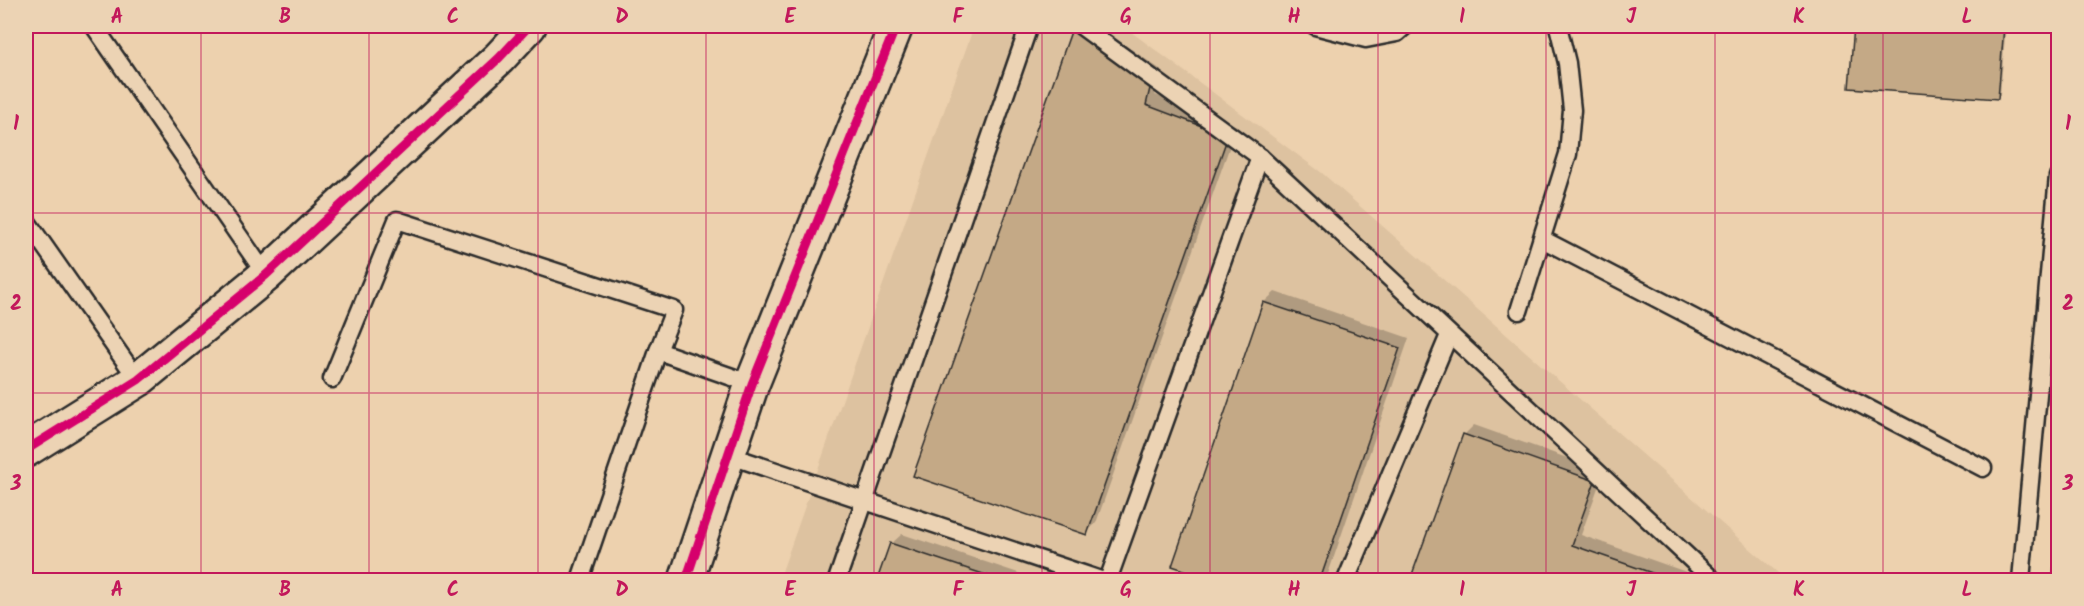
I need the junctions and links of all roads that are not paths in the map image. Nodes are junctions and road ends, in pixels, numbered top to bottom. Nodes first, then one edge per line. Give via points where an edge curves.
1 (93, 26) edge
2 (529, 26) edge
3 (896, 26) edge
4 (1029, 26) edge
5 (1081, 26) edge
6 (1315, 26) edge
7 (1405, 26) edge
8 (1558, 26) edge
9 (1260, 157) junction
10 (2058, 176) edge
11 (26, 220) edge
12 (1542, 239) junction
13 (266, 275) junction
14 (1519, 311) dead end
15 (1449, 335) junction
16 (658, 351) junction
17 (332, 379) dead end
18 (138, 380) junction
19 (752, 384) junction
20 (26, 450) edge
21 (728, 455) junction
22 (1983, 468) dead end
23 (865, 501) junction
24 (580, 580) edge
25 (686, 580) edge
26 (837, 580) edge
27 (1101, 580) edge
28 (1108, 580) edge
29 (1346, 580) edge
30 (1713, 580) edge
31 (2021, 580) edge

1 - 13 lane
2 - 13 street
3 - 19 street
4 - 23 lane
5 - 9 lane
6 - 7 lane via 1366,39 1397,33
8 - 12 lane via 1572,110 1568,154
9 - 15 lane
9 - 28 lane
10 - 31 lane
11 - 18 lane
12 - 14 lane
12 - 22 lane
13 - 18 street
15 - 29 lane
15 - 30 lane
16 - 17 lane via 674,310 397,220
16 - 19 lane
16 - 24 lane
18 - 20 street
19 - 21 street
21 - 23 lane
21 - 25 street
23 - 26 lane
23 - 27 lane

